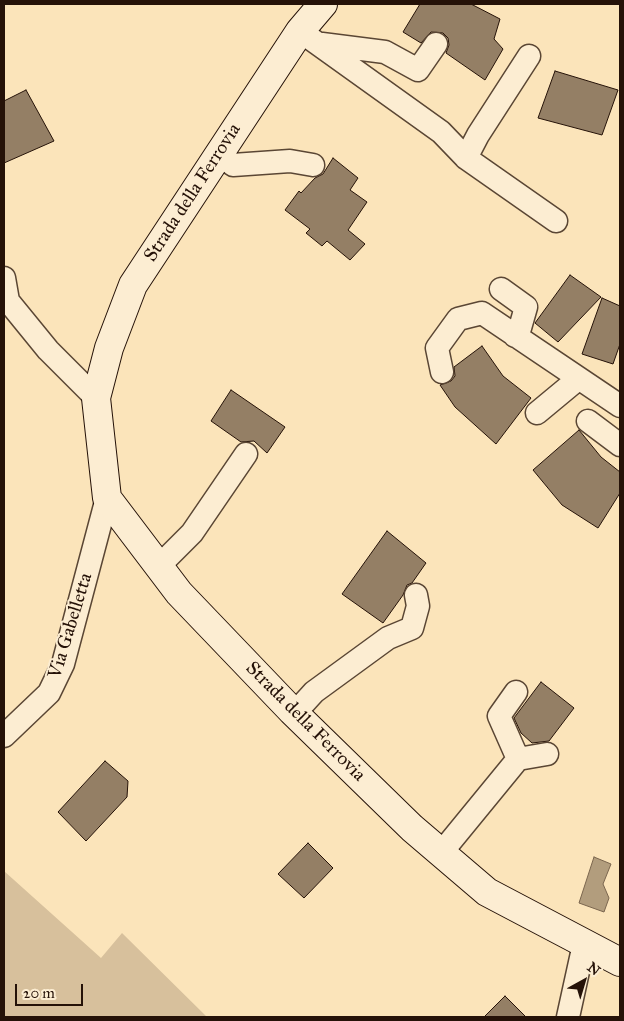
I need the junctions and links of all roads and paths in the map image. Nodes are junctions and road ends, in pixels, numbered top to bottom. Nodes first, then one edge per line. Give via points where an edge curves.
1 (323, 4) edge
2 (309, 37) junction
3 (436, 44) dead end
4 (529, 56) dead end
5 (219, 153) junction
6 (466, 158) junction
7 (313, 165) dead end
8 (556, 221) dead end
9 (4, 278) edge
10 (501, 289) dead end
11 (516, 336) junction
12 (442, 372) dead end
13 (578, 379) junction
14 (96, 398) junction
15 (620, 406) edge
16 (537, 413) dead end
17 (588, 421) dead end
18 (620, 445) edge
19 (246, 454) dead end
20 (107, 498) junction
21 (159, 566) junction
22 (416, 595) dead end
23 (516, 692) dead end
24 (292, 711) junction
25 (4, 736) edge
26 (547, 754) dead end
27 (518, 759) junction
28 (441, 853) junction
29 (584, 944) junction
30 (620, 962) edge
31 (568, 1017) edge

1 - 2 street, Strada della Ferrovia
2 - 3 street via 385,52 418,70
2 - 5 street, Strada della Ferrovia
2 - 6 street via 441,132
4 - 6 street
5 - 7 street via 233,166 290,162
5 - 14 street, Strada della Ferrovia via 133,285 109,348
6 - 8 street
9 - 14 street via 8,301 48,350
10 - 11 street via 526,307
11 - 12 street via 482,313 458,319 437,348
11 - 13 street
13 - 15 street
13 - 16 street
14 - 20 street, Strada della Ferrovia
17 - 18 street
19 - 21 street via 192,533
20 - 21 street, Strada della Ferrovia
20 - 25 street, Via Gabelletta via 63,664 49,693
21 - 24 street, Strada della Ferrovia via 179,593
22 - 24 street via 418,606 412,628 388,638
23 - 27 street via 499,716
24 - 28 street, Strada della Ferrovia
26 - 27 street
27 - 28 street
28 - 29 street, Strada della Ferrovia via 486,892
29 - 30 street, Strada della Ferrovia
29 - 31 street

